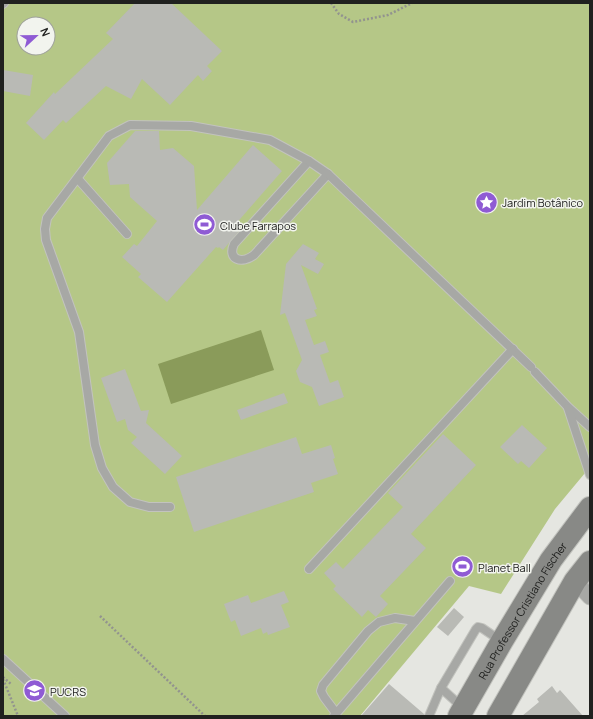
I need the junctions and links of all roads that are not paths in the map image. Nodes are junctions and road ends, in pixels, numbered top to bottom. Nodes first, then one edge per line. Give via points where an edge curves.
1 (310, 161) junction
2 (328, 174) junction
3 (78, 179) junction
4 (127, 234) dead end
5 (513, 350) junction
6 (568, 407) junction
7 (590, 427) edge
8 (590, 475) edge
9 (170, 507) dead end
10 (590, 508) edge
11 (590, 562) edge
12 (309, 568) dead end
13 (450, 581) dead end
14 (575, 581) junction
15 (590, 597) edge
16 (415, 622) junction
17 (502, 641) junction
18 (3, 659) edge
19 (441, 688) junction
20 (464, 713) edge
21 (335, 714) edge
22 (66, 716) edge
23 (429, 716) edge
24 (498, 716) edge

1 - 2 lane
1 - 2 lane via 234,244 232,249 236,259 248,260
1 - 3 lane via 270,140 191,126 130,125 109,136
2 - 5 lane
3 - 4 lane
3 - 9 lane via 47,218 45,229 46,240 79,332 95,445 102,468 113,486 130,502 149,507
5 - 6 lane
5 - 12 lane
6 - 7 lane
6 - 8 lane
10 - 17 main road, Rua Professor Cristiano Fischer via 551,560
11 - 14 main road
13 - 16 lane
14 - 15 street
14 - 24 main road
16 - 21 lane
16 - 21 lane via 395,618 379,622 368,631 320,691
17 - 19 lane via 478,627
17 - 20 main road, Rua Professor Cristiano Fischer
18 - 22 lane
19 - 20 lane
19 - 23 lane

